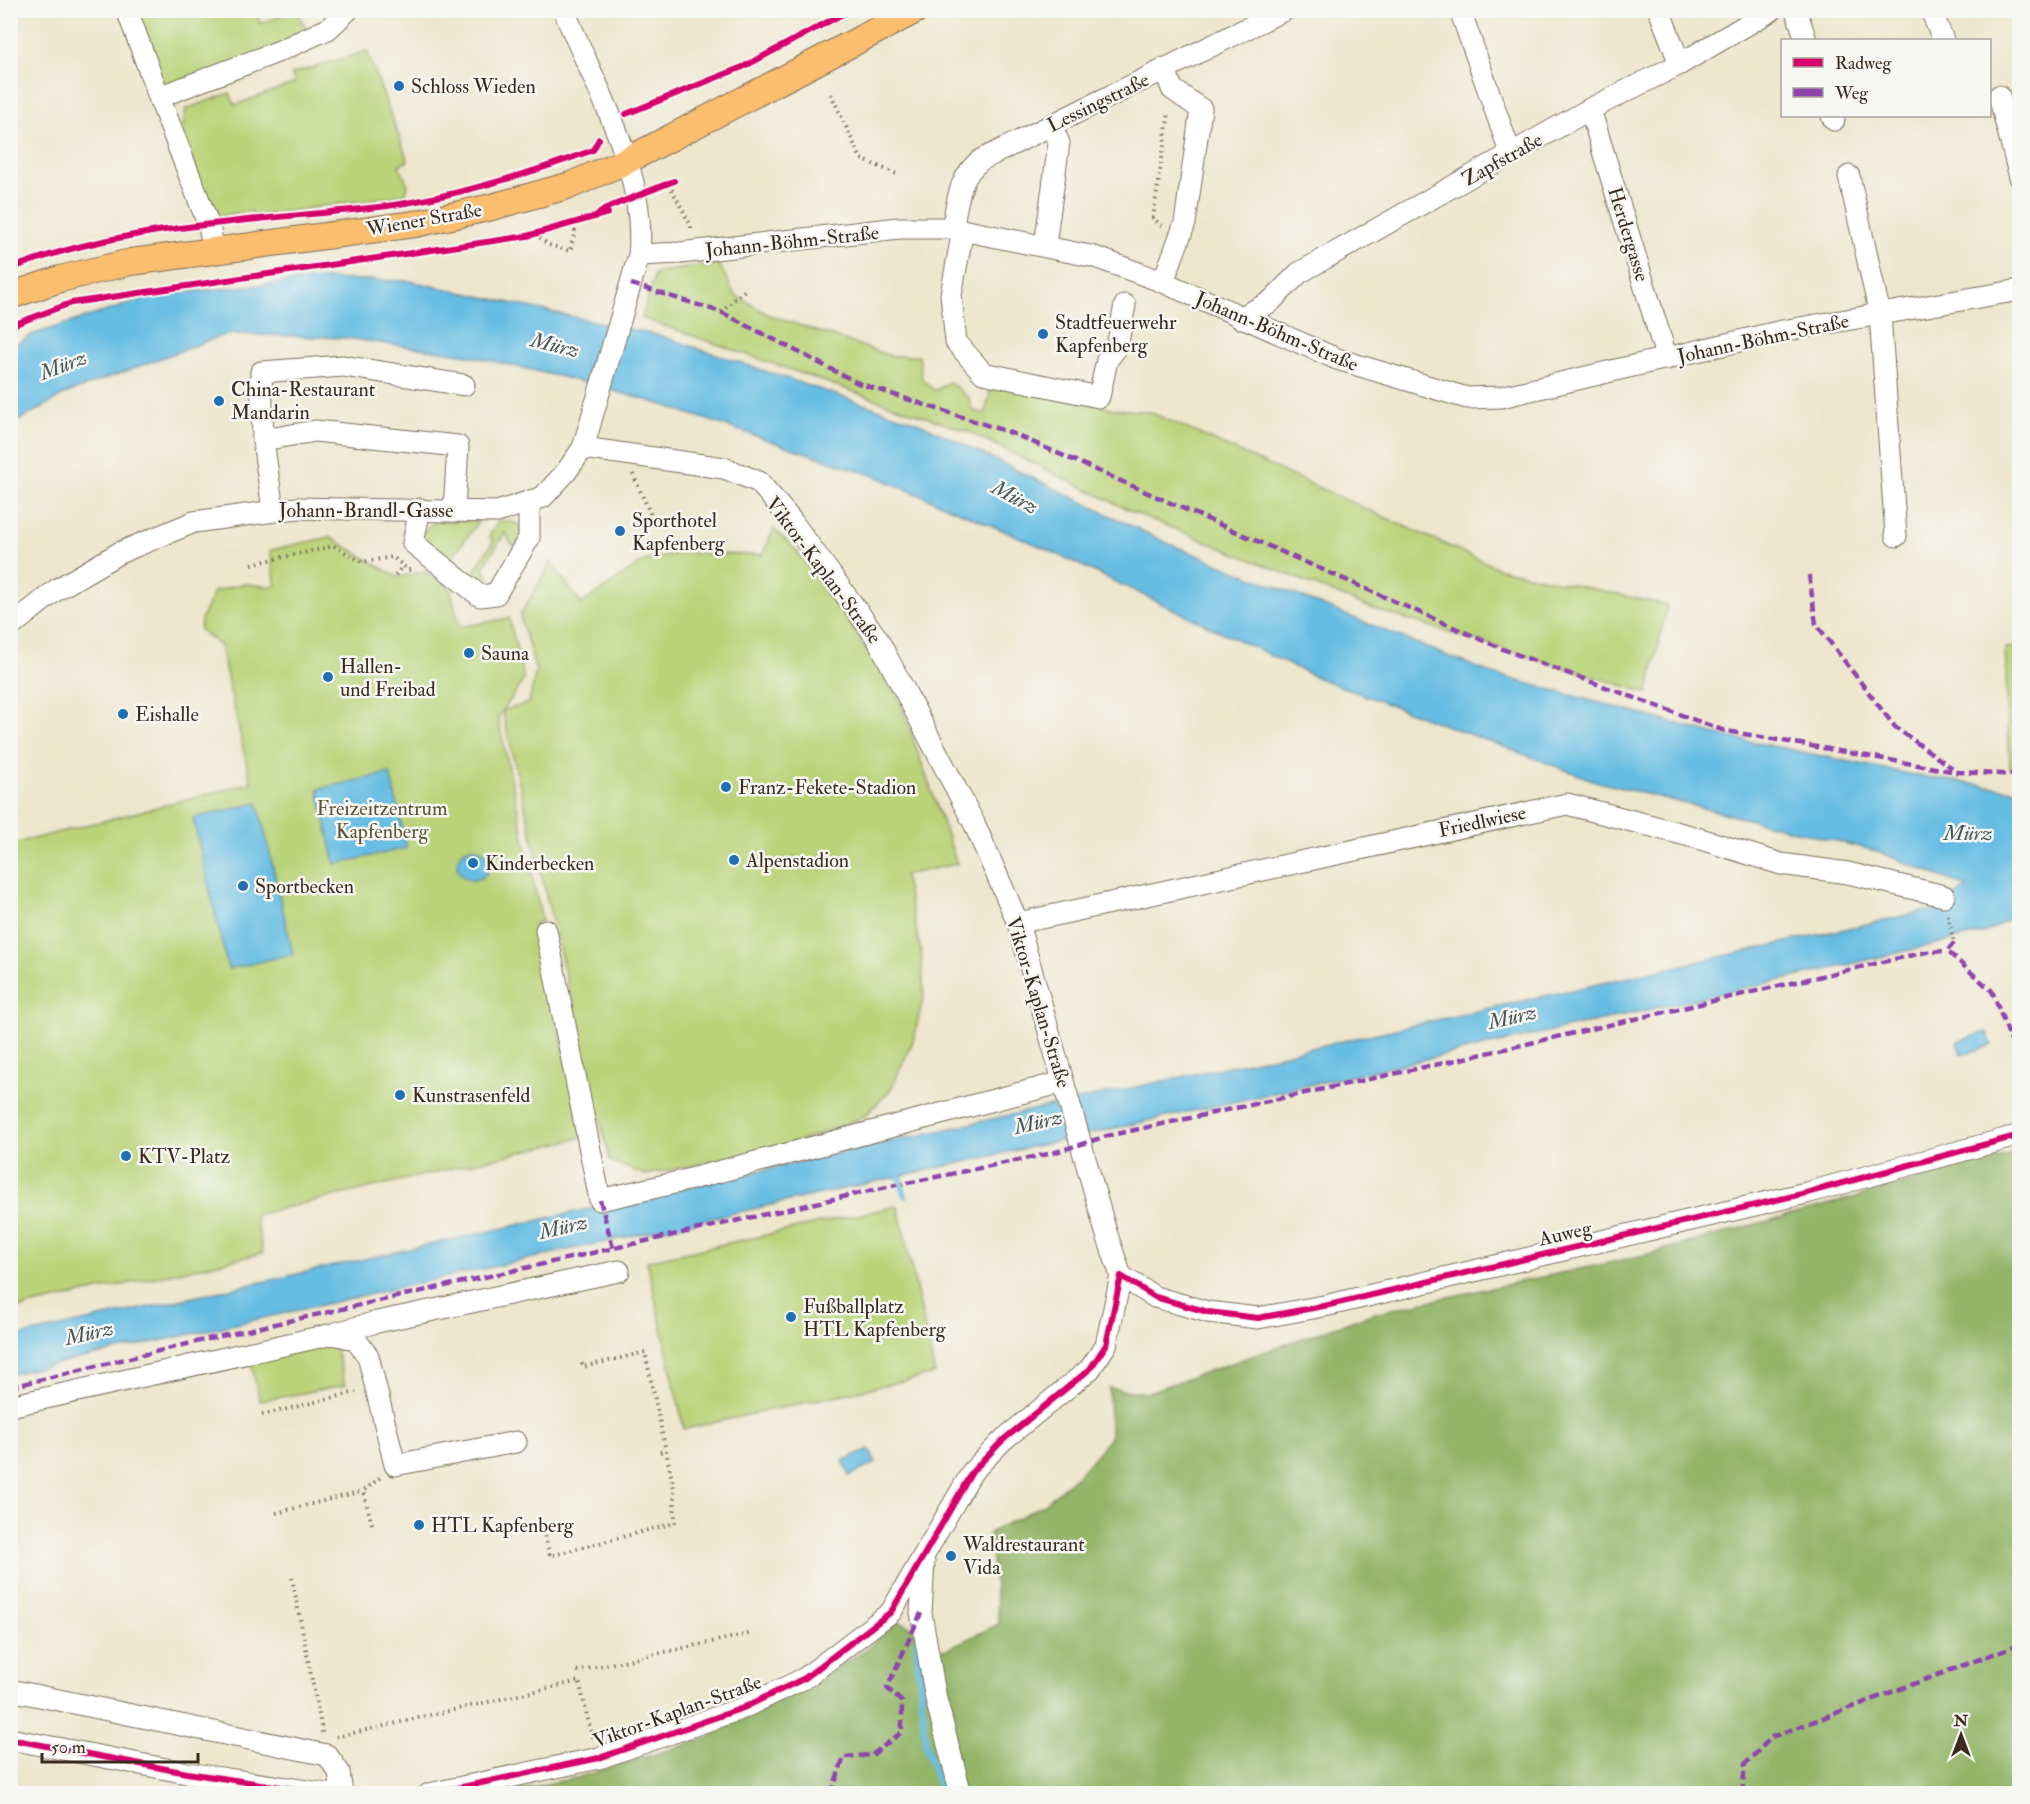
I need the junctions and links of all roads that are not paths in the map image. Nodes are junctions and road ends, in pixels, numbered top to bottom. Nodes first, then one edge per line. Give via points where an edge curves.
1 (127, 10) edge
2 (348, 10) edge
3 (564, 10) edge
4 (916, 10) edge
5 (1284, 10) edge
6 (1460, 10) edge
7 (1772, 10) edge
8 (1796, 10) edge
9 (1931, 10) edge
10 (1662, 12) edge
11 (1806, 39) edge
12 (1943, 39) edge
13 (1680, 64) junction
14 (1165, 69) junction
15 (159, 96) junction
16 (1999, 96) dead end
17 (1590, 109) junction
18 (1051, 124) junction
19 (1511, 155) junction
20 (628, 160) junction
21 (1849, 176) dead end
22 (2019, 177) edge
23 (958, 229) junction
24 (1045, 245) junction
25 (214, 250) junction
26 (639, 255) junction
27 (1163, 282) junction
28 (2019, 290) edge
29 (10, 296) edge
30 (1125, 305) dead end
31 (1880, 315) junction
32 (1240, 318) junction
33 (1667, 359) junction
34 (464, 385) dead end
35 (263, 441) junction
36 (583, 448) junction
37 (529, 501) junction
38 (420, 509) junction
39 (273, 510) junction
40 (454, 510) junction
41 (1896, 536) dead end
42 (10, 627) edge
43 (1944, 896) road end
44 (1018, 923) junction
45 (546, 930) dead end
46 (1063, 1082) junction
47 (2019, 1135) edge
48 (619, 1271) dead end
49 (1121, 1275) junction
50 (333, 1334) junction
51 (10, 1406) edge
52 (516, 1442) dead end
53 (924, 1557) junction
54 (10, 1690) edge
55 (10, 1738) edge
56 (327, 1794) edge
57 (342, 1794) edge
58 (429, 1794) edge
59 (961, 1794) edge

1 - 15 street
2 - 15 street via 328,29
3 - 20 street
4 - 20 main road, Wiener Straße
5 - 14 street, Lessingstraße
6 - 19 street
7 - 13 street, Zapfstraße
8 - 11 street
9 - 12 street
10 - 13 street
13 - 17 street, Zapfstraße
14 - 18 street, Lessingstraße
14 - 27 street via 1172,89 1201,109 1185,223
15 - 25 street via 209,226
16 - 22 street
17 - 19 street, Zapfstraße
17 - 33 street, Herdergasse
18 - 23 street, Lessingstraße via 969,169 962,183
18 - 24 street via 1059,143
19 - 32 street, Zapfstraße via 1299,273 1270,302
20 - 25 main road, Wiener Straße via 570,185 415,224
20 - 26 street via 642,228
21 - 31 street
23 - 24 street, Johann-Böhm-Straße
23 - 26 street, Johann-Böhm-Straße via 899,228
23 - 30 street, Lessingstraße via 951,295 956,342 983,373 1099,397 1107,360 1117,347
24 - 27 street, Johann-Böhm-Straße via 1095,257
25 - 29 main road, Wiener Straße via 130,262
26 - 36 street, Johann-Brandl-Gasse
27 - 32 street, Johann-Böhm-Straße
28 - 31 street, Johann-Böhm-Straße
31 - 33 street, Johann-Böhm-Straße via 1782,332
31 - 41 street
32 - 33 street, Johann-Böhm-Straße via 1337,359 1467,398 1501,397
34 - 35 street via 343,366 261,372
35 - 39 street
35 - 40 street via 315,431 458,446
36 - 37 street, Johann-Brandl-Gasse via 543,497
36 - 44 street, Viktor-Kaplan-Straße via 724,468 759,482 877,638 974,823
37 - 38 street via 529,538 496,594 480,596 413,543
37 - 40 street, Johann-Brandl-Gasse via 496,512
38 - 39 street, Johann-Brandl-Gasse
38 - 40 street, Johann-Brandl-Gasse
39 - 42 street, Johann-Brandl-Gasse via 194,522 119,553 56,590
43 - 44 street, Friedlwiese via 1848,873 1781,864 1567,804
44 - 46 street, Viktor-Kaplan-Straße
45 - 46 street via 600,1200
46 - 49 street, Viktor-Kaplan-Straße
47 - 49 street, Auweg via 1806,1194 1258,1318 1208,1312 1155,1297
48 - 50 street
49 - 53 street, Viktor-Kaplan-Straße via 1106,1345 1090,1369 1003,1440 972,1472
50 - 51 street
50 - 52 street via 355,1339 368,1356 395,1466
53 - 58 street, Viktor-Kaplan-Straße via 891,1611 805,1678 743,1708 599,1758
53 - 59 street via 921,1613 936,1699
54 - 57 street via 327,1755 339,1772
55 - 56 street via 187,1773

